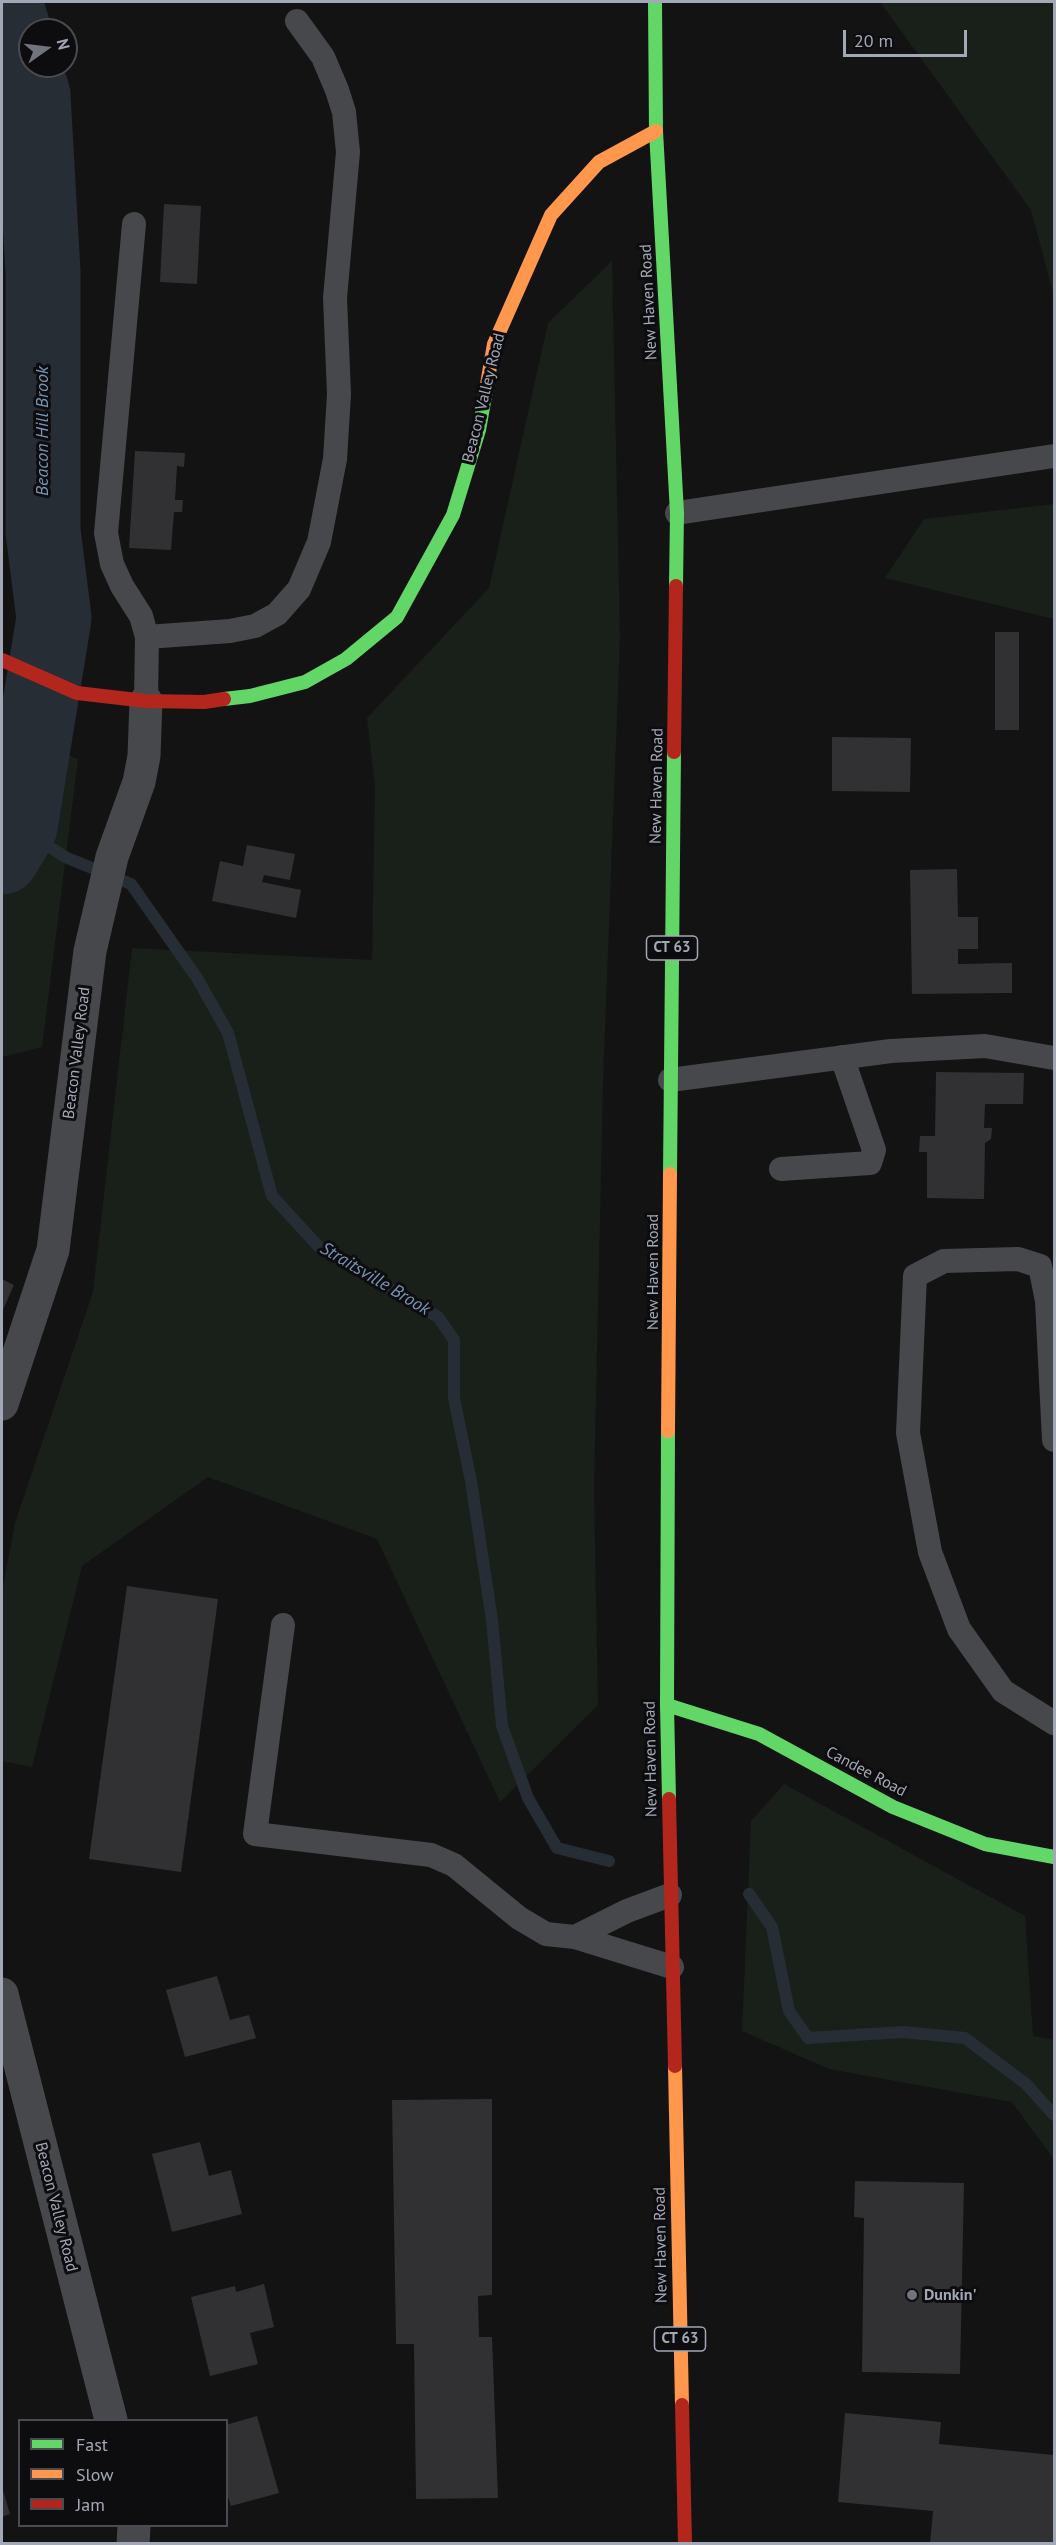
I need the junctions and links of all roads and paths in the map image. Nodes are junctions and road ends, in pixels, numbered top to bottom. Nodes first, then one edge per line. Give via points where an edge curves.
1 (655, 2) edge
2 (297, 21) dead end
3 (656, 131) junction
4 (134, 224) dead end
5 (1054, 456) edge
6 (677, 513) junction
7 (147, 638) junction
8 (2, 660) edge
9 (146, 701) junction
10 (842, 1057) junction
11 (1054, 1058) edge
12 (670, 1080) junction
13 (782, 1169) dead end
14 (2, 1404) edge
15 (1054, 1440) edge
16 (283, 1625) dead end
17 (667, 1705) junction
18 (1054, 1723) edge
19 (1054, 1857) edge
20 (670, 1895) junction
21 (575, 1937) junction
22 (672, 1967) junction
23 (2, 1994) edge
24 (110, 2419) edge
25 (134, 2527) edge
26 (133, 2544) edge
27 (685, 2544) edge

1 - 3 main road, New Haven Road / CT 63
2 - 7 lane via 323,57 337,90 344,112 348,152 335,298 339,394 335,459 319,542 299,590 277,614 255,626 230,631
3 - 6 main road, New Haven Road / CT 63
3 - 9 main road, Beacon Valley Road via 599,162 551,215 494,344 479,430 453,515 397,617 346,659 305,682 250,696 204,702
4 - 7 lane via 106,533 112,564 141,616
5 - 6 lane
6 - 12 main road, New Haven Road / CT 63
7 - 9 lane
8 - 9 main road, Beacon Valley Road via 77,693
9 - 14 street, Beacon Valley Road via 139,782 112,857 90,951 53,1250
10 - 11 lane via 985,1046
10 - 12 lane
10 - 13 lane via 874,1150 870,1163
12 - 17 main road, New Haven Road / CT 63
15 - 18 lane via 1047,1300 1040,1266 1018,1259 944,1261 915,1276 908,1433 930,1552 959,1629 1003,1691
16 - 21 lane via 255,1834 431,1855 454,1865 519,1918 546,1934
17 - 19 main road, Candee Road via 759,1734 893,1807 985,1844
17 - 20 main road, New Haven Road / CT 63
20 - 21 lane
20 - 22 main road, New Haven Road / CT 63
21 - 22 lane
22 - 27 main road, New Haven Road / CT 63
23 - 24 street, Beacon Valley Road
25 - 26 street

